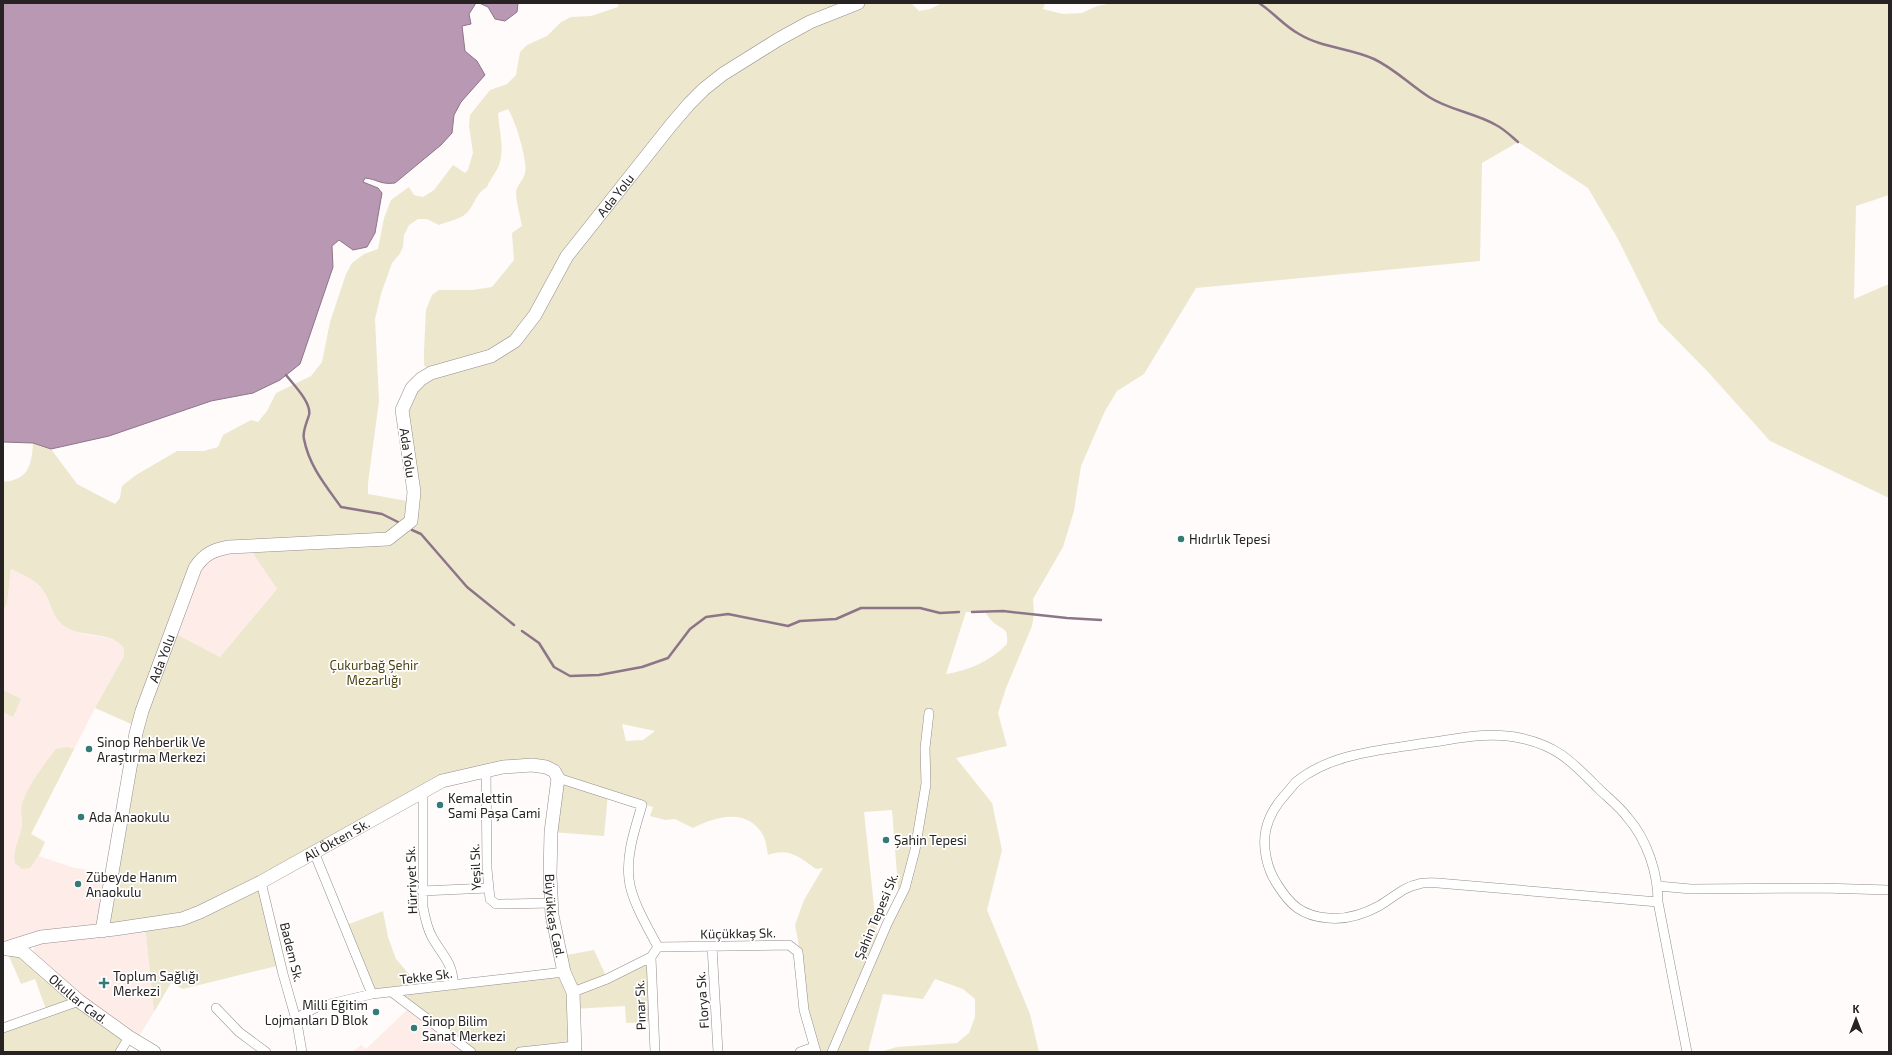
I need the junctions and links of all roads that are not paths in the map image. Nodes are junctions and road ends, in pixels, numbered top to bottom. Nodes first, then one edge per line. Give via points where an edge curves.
1 (858, 3) edge
2 (929, 713) dead end
3 (486, 770) junction
4 (558, 778) junction
5 (423, 790) junction
6 (314, 852) junction
7 (261, 882) junction
8 (1658, 886) junction
9 (488, 888) junction
10 (1889, 890) edge
11 (422, 891) junction
12 (1658, 902) junction
13 (552, 904) junction
14 (108, 930) junction
15 (45, 936) junction
16 (658, 946) junction
17 (712, 946) junction
18 (3, 949) edge
19 (651, 957) junction
20 (37, 964) junction
21 (564, 972) junction
22 (453, 985) junction
23 (573, 992) junction
24 (393, 993) junction
25 (372, 994) junction
26 (79, 1001) junction
27 (216, 1008) dead end
28 (297, 1023) junction
29 (3, 1028) edge
30 (129, 1037) junction
31 (575, 1049) edge
32 (815, 1050) edge
33 (120, 1052) edge
34 (154, 1052) edge
35 (266, 1052) edge
36 (302, 1052) edge
37 (471, 1052) edge
38 (520, 1052) edge
39 (655, 1052) edge
40 (718, 1052) edge
41 (800, 1052) edge
42 (832, 1052) edge
43 (1687, 1052) edge

1 - 14 street, Ada Yolu via 810,22 779,39 704,89 671,125 567,256 535,315 514,341 491,356 431,373 412,388 402,410 414,492 411,521 388,540 229,547 208,553 201,560 195,568 142,711 131,763
2 - 42 street, Şahin Tepesi Sk. via 925,748 926,784 915,850 905,888
3 - 4 street, Ali Ökten Sk. via 532,765 550,769
3 - 5 street, Ali Ökten Sk. via 442,781
3 - 9 street, Yeşil Sk.
4 - 13 street, Büyükkaş Cad. via 551,832
4 - 16 street via 642,805 630,844 628,880 640,914
5 - 6 street, Ali Ökten Sk.
5 - 11 street, Hürriyet Sk.
6 - 7 street, Ali Ökten Sk.
6 - 25 street
7 - 14 street, Ali Ökten Sk. via 220,904 182,919
7 - 28 street, Badem Sk.
8 - 10 street via 1691,889
8 - 12 street
8 - 12 street via 1646,847 1629,818 1566,757 1552,748 1522,738 1497,734 1362,753 1319,768 1296,782 1279,802 1268,819 1264,839 1273,878 1293,906 1304,913 1328,918 1354,916 1380,906 1402,890 1419,883
9 - 11 street
9 - 13 street, Yeşil Sk. via 490,900 496,904
11 - 22 street, Hürriyet Sk. via 426,922 438,948 451,966
12 - 43 street
13 - 21 street, Büyükkaş Cad. via 552,916
14 - 15 street, Ali Ökten Sk.
15 - 18 street, Ali Ökten Sk.
15 - 20 street via 34,948 33,956
16 - 17 street, Küçükkaş Sk.
16 - 19 street
17 - 32 street, Küçükkaş Sk. via 789,945 798,952 804,1010
17 - 40 street, Florya Sk.
18 - 20 street, Okullar Cad. via 22,951
19 - 23 street via 607,979
19 - 39 street, Pınar Sk.
20 - 26 street, Okullar Cad.
21 - 22 street, Tekke Sk.
21 - 23 street, Büyükkaş Cad.
22 - 24 street, Tekke Sk.
23 - 31 street, Büyükkaş Cad.
24 - 25 street, Tekke Sk.
24 - 37 street
25 - 28 street, Tekke Sk. via 317,1007 302,1015
26 - 29 street
26 - 30 street, Okullar Cad.
27 - 35 street via 239,1032
28 - 36 street, Badem Sk.
30 - 33 street
30 - 34 street, Okullar Cad.
31 - 38 street
32 - 41 street

